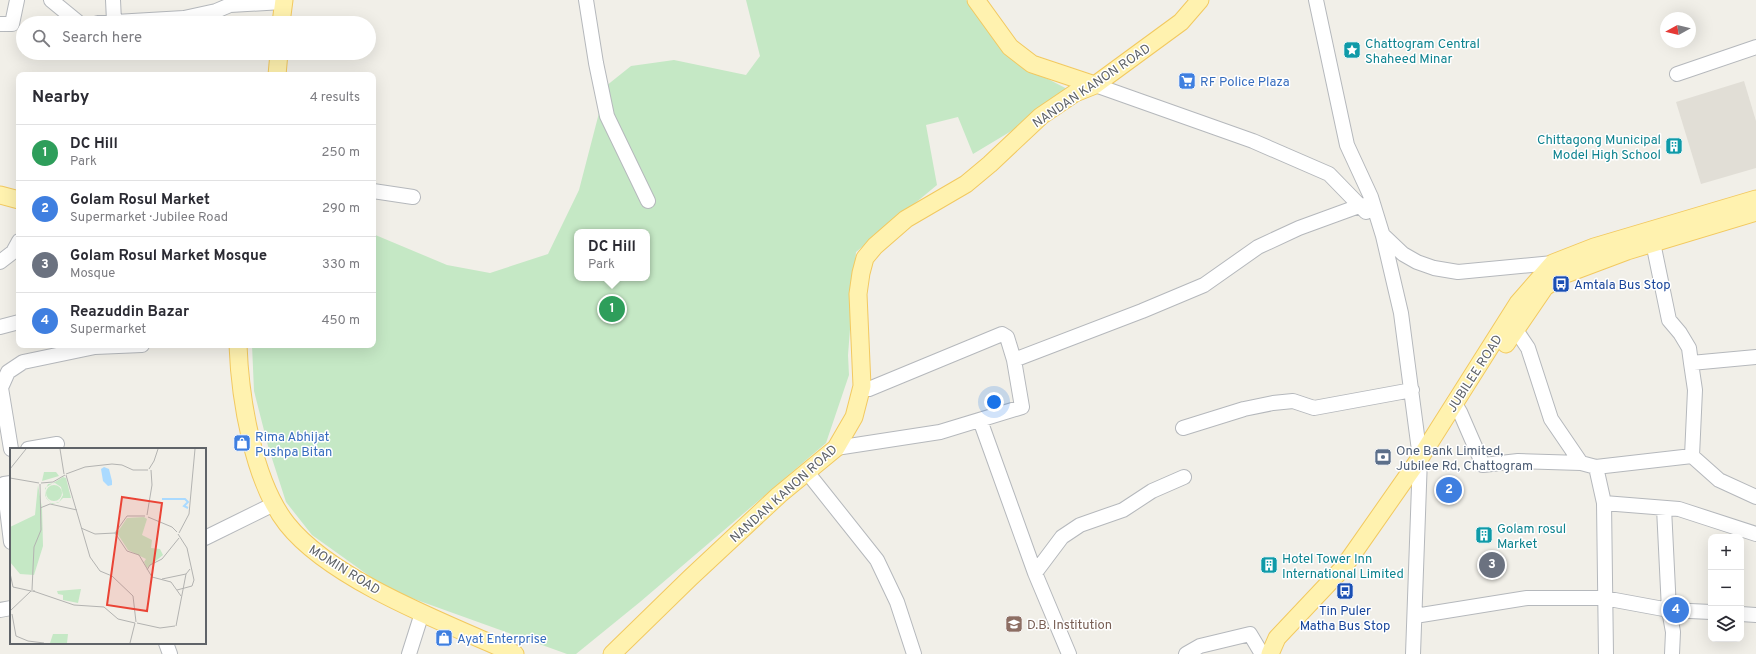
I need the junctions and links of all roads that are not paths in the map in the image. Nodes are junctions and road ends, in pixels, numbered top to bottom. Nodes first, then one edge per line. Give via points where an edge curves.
1 (17, 0) edge
2 (51, 0) edge
3 (113, 0) edge
4 (586, 0) edge
5 (976, 0) edge
6 (1200, 0) edge
7 (1316, 0) edge
8 (283, 1) edge
9 (70, 16) edge
10 (114, 16) edge
11 (193, 16) edge
12 (282, 16) edge
13 (0, 24) edge
14 (1756, 47) edge
15 (278, 60) edge
16 (277, 72) edge
17 (1677, 74) dead end
18 (1095, 85) junction
19 (0, 188) edge
20 (16, 192) edge
21 (376, 192) edge
22 (0, 195) edge
23 (413, 198) dead end
24 (16, 199) edge
25 (1756, 199) edge
26 (648, 201) dead end
27 (1362, 205) junction
28 (1756, 212) edge
29 (1383, 236) junction
30 (1652, 236) junction
31 (16, 246) edge
32 (0, 262) edge
33 (1553, 263) junction
34 (16, 323) edge
35 (1511, 326) junction
36 (0, 328) edge
37 (90, 348) edge
38 (238, 348) edge
39 (1756, 357) edge
40 (1014, 360) junction
41 (1691, 363) junction
42 (862, 386) junction
43 (0, 389) edge
44 (1412, 390) junction
45 (1457, 407) junction
46 (980, 420) junction
47 (1183, 428) dead end
48 (57, 444) dead end
49 (11, 448) edge
50 (34, 448) edge
51 (836, 448) junction
52 (10, 450) edge
53 (0, 453) edge
54 (1692, 456) junction
55 (1581, 463) junction
56 (1420, 466) junction
57 (1596, 467) junction
58 (807, 472) junction
59 (1184, 477) dead end
60 (5, 484) edge
61 (1756, 497) edge
62 (1604, 503) junction
63 (274, 504) junction
64 (1664, 508) junction
65 (10, 532) edge
66 (1756, 534) edge
67 (206, 538) edge
68 (1035, 572) junction
69 (1604, 598) junction
70 (10, 608) edge
71 (0, 610) edge
72 (1669, 610) junction
73 (1708, 612) edge
74 (422, 613) junction
75 (1744, 614) edge
76 (1756, 615) edge
77 (1415, 616) junction
78 (166, 644) edge
79 (170, 654) edge
80 (409, 654) edge
81 (515, 654) edge
82 (612, 654) edge
83 (914, 654) edge
84 (1069, 654) edge
85 (1186, 654) edge
86 (1262, 654) edge
87 (1270, 654) edge
88 (1279, 654) edge
89 (1413, 654) edge
90 (1606, 654) edge
91 (1672, 654) edge

1 - 13 street via 12,24
2 - 9 street
3 - 10 street
4 - 26 street via 607,116
5 - 18 main road via 1010,47 1032,64
6 - 18 main road, NANDAN KANON ROAD via 1181,22
7 - 29 street via 1347,145 1371,197
8 - 11 street via 230,5
8 - 12 main road
14 - 17 street
15 - 16 main road
18 - 27 street via 1253,141 1329,174
18 - 42 main road, NANDAN KANON ROAD via 1075,93 1041,116 966,184 906,219 875,246 866,258 858,294
19 - 20 main road
21 - 23 street
22 - 24 main road
25 - 30 main road, JUBILEE ROAD
27 - 29 street
27 - 40 street via 1299,228 1258,247 1204,284 1142,311
28 - 30 main road
29 - 33 street via 1403,254 1417,262 1458,272
29 - 44 street via 1402,313
30 - 33 main road, JUBILEE ROAD via 1594,247
30 - 35 main road via 1563,275 1545,287
30 - 41 street via 1669,320 1689,348
31 - 32 street
33 - 35 main road, JUBILEE ROAD via 1518,303
34 - 36 street
35 - 45 main road, JUBILEE ROAD
35 - 55 street via 1528,348 1551,419
37 - 43 street via 23,362 8,372
38 - 63 main road, MOMIN ROAD via 242,396 248,427 256,459
39 - 41 street
40 - 42 street via 1007,337 1002,334 869,389
40 - 46 street via 1022,407
41 - 54 street via 1695,390
42 - 51 main road, NANDAN KANON ROAD via 854,417
43 - 49 street
44 - 47 street via 1314,408 1293,401 1273,403
44 - 56 street
45 - 55 street via 1483,465 1518,461
45 - 56 main road, JUBILEE ROAD
46 - 51 street via 940,432
46 - 68 street
48 - 50 street
51 - 58 main road, NANDAN KANON ROAD
52 - 53 street
54 - 57 street
54 - 61 street via 1719,480
55 - 57 street
56 - 77 street
56 - 87 main road, JUBILEE ROAD via 1343,568 1277,638
56 - 88 main road via 1355,571
57 - 62 street
58 - 82 main road, NANDAN KANON ROAD via 690,578
58 - 83 street via 877,560 897,602
59 - 68 street via 1152,491 1123,510 1080,525 1062,537
60 - 65 street
62 - 64 street
62 - 69 street
63 - 67 street
63 - 74 main road, MOMIN ROAD via 286,524 302,541 329,561 360,581
64 - 66 street via 1679,509
64 - 72 street
68 - 84 street
69 - 72 street
69 - 77 street via 1527,598
69 - 90 street
70 - 71 street
72 - 73 street
72 - 91 street
74 - 80 street
74 - 81 main road, MOMIN ROAD
75 - 76 street
77 - 89 street
78 - 79 street
85 - 86 street via 1200,646 1250,634

